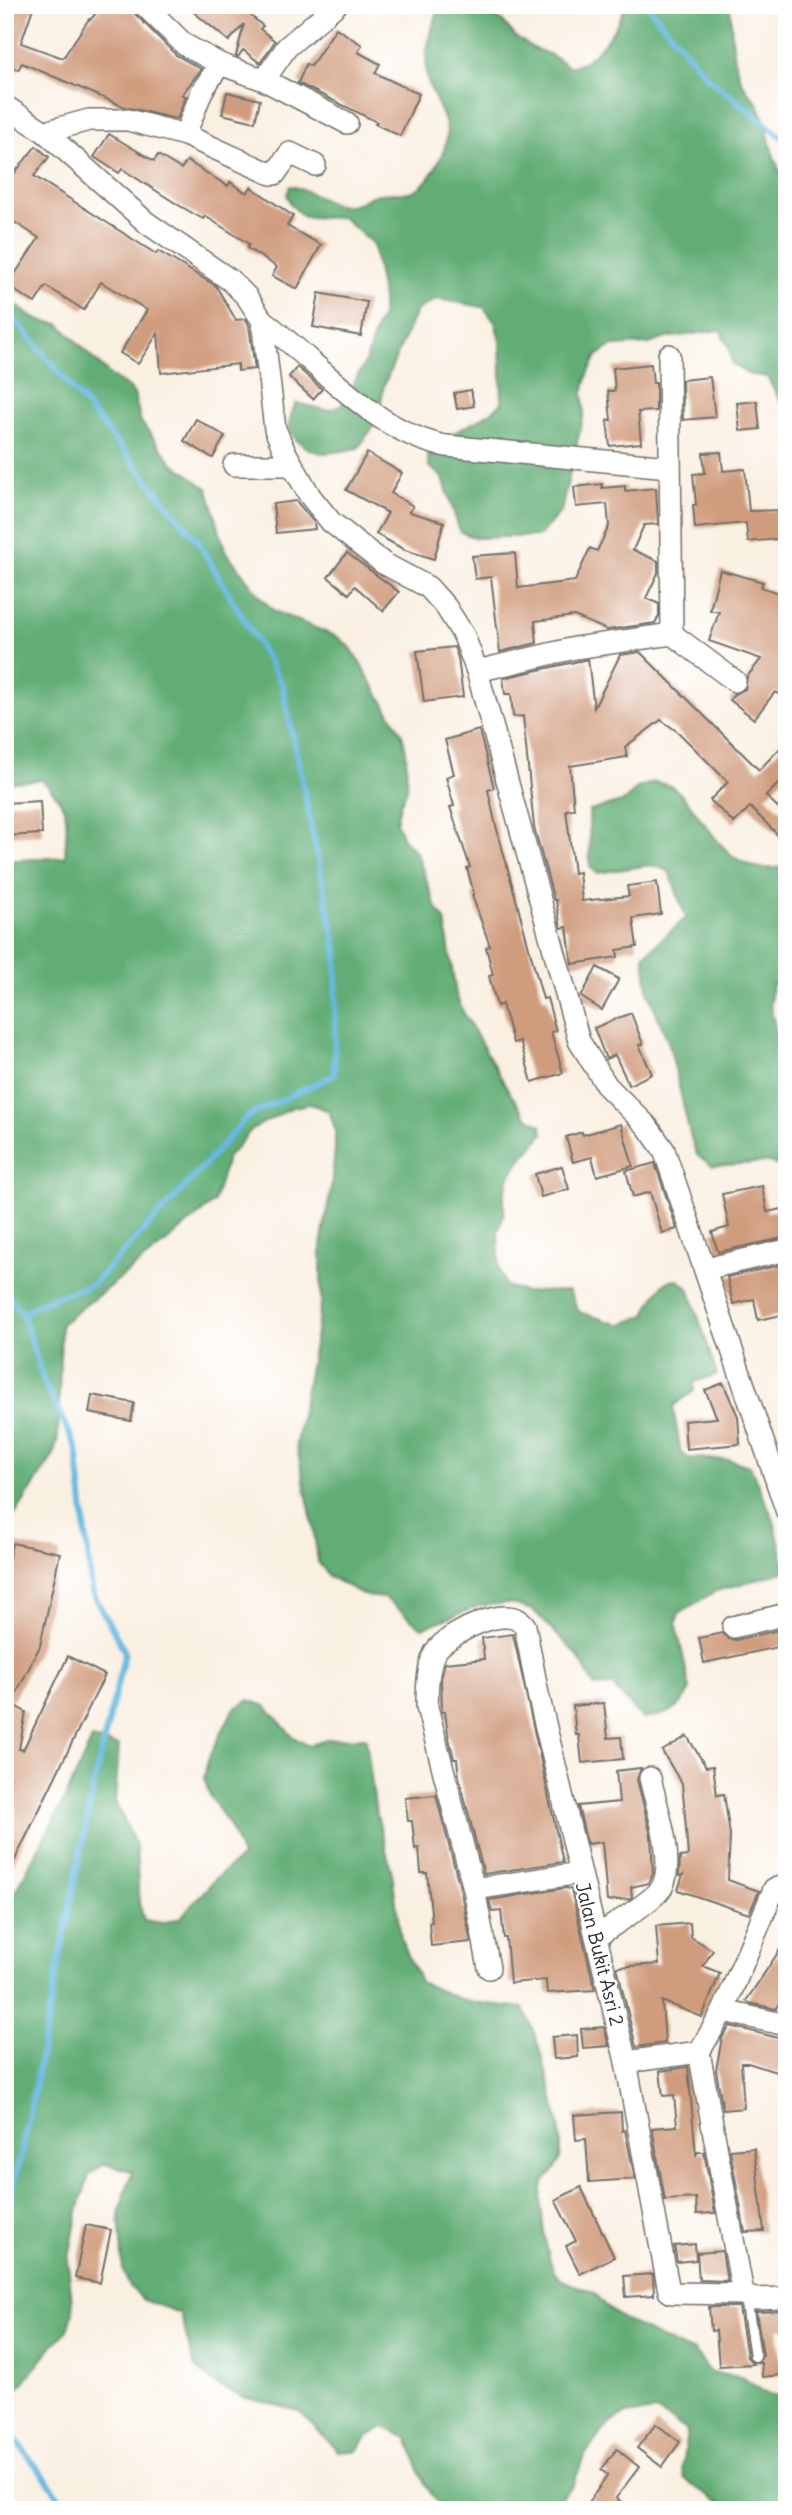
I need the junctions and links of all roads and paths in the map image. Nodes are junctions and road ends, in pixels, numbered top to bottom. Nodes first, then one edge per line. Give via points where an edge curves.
1 (144, 5) edge
2 (336, 5) edge
3 (220, 64) junction
4 (264, 80) junction
5 (5, 106) edge
6 (347, 123) dead end
7 (45, 132) junction
8 (185, 135) junction
9 (315, 164) dead end
10 (261, 320) junction
11 (669, 355) dead end
12 (292, 465) junction
13 (234, 466) dead end
14 (669, 467) junction
15 (671, 634) junction
16 (477, 671) junction
17 (735, 681) dead end
18 (787, 1251) edge
19 (705, 1269) junction
20 (787, 1512) edge
21 (787, 1614) edge
22 (733, 1626) dead end
23 (650, 1778) dead end
24 (580, 1873) junction
25 (787, 1885) edge
26 (474, 1889) junction
27 (596, 1937) junction
28 (488, 1968) dead end
29 (723, 2011) junction
30 (787, 2025) edge
31 (699, 2052) junction
32 (626, 2062) junction
33 (745, 2296) junction
34 (787, 2298) edge
35 (755, 2356) dead end

1 - 3 street via 185,45
2 - 4 street via 287,47
3 - 4 street
3 - 8 street via 202,91
4 - 6 street
5 - 7 street
7 - 8 street via 89,120 128,120
7 - 10 street via 147,223 230,280
8 - 9 street via 271,174 290,153
10 - 12 street via 275,429
10 - 14 street via 386,423 423,441
11 - 14 street
12 - 13 street
12 - 16 street via 331,522 383,562 428,587 446,607 464,636
14 - 15 street
15 - 16 street via 575,648
15 - 17 street
16 - 19 street via 579,1041 607,1086 664,1150
18 - 19 street
19 - 20 street
21 - 22 street
23 - 27 street via 665,1844 667,1872 662,1888
24 - 26 street
24 - 26 street, Jalan Bukit Asri 2 via 525,1626 509,1616 471,1625 437,1649 428,1676 427,1707
24 - 27 street, Jalan Bukit Asri 2
25 - 29 street via 774,1889
26 - 28 street
27 - 32 street, Jalan Bukit Asri 2
29 - 30 street
29 - 31 street
31 - 32 street
31 - 33 street
32 - 33 street, Jalan Bukit Asri 2 via 669,2291
33 - 34 street
33 - 35 lane

